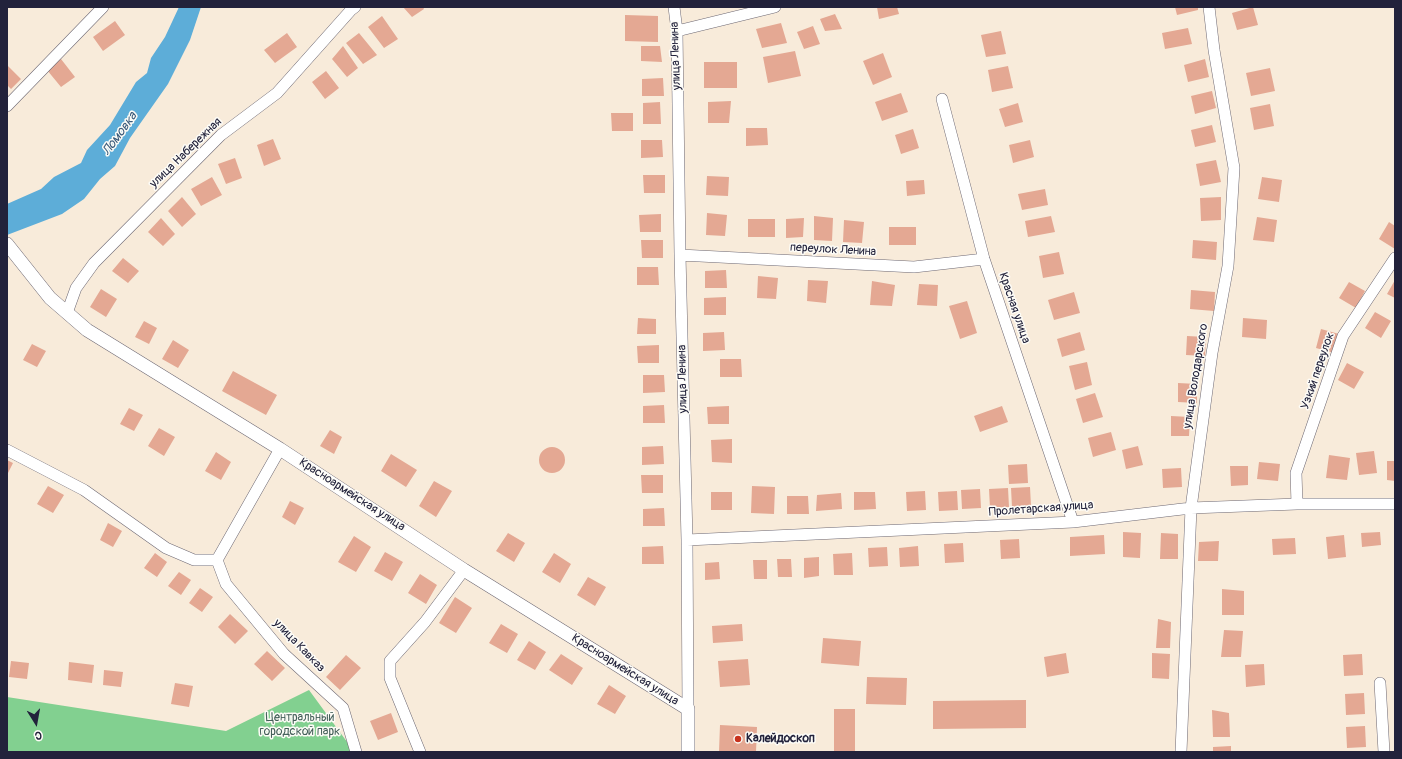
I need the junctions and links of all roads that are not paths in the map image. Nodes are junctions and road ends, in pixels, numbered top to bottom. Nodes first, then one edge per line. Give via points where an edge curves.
1 (103, 7) edge
2 (355, 7) edge
3 (674, 7) edge
4 (775, 7) edge
5 (1209, 7) edge
6 (677, 31) junction
7 (942, 100) dead end
8 (7, 106) edge
9 (7, 244) edge
10 (680, 255) junction
11 (984, 258) junction
12 (1395, 258) edge
13 (67, 313) junction
14 (280, 449) junction
15 (7, 450) edge
16 (1297, 504) junction
17 (1395, 504) edge
18 (1191, 508) junction
19 (1073, 522) junction
20 (687, 540) junction
21 (216, 560) junction
22 (464, 570) junction
23 (1380, 683) dead end
24 (688, 709) junction
25 (356, 752) edge
26 (420, 752) edge
27 (688, 752) edge
28 (1181, 752) edge
29 (1384, 752) edge

1 - 8 street
2 - 13 street, улица Набережная via 277,93 222,135 94,263 76,288
3 - 6 street, улица Ленина
4 - 6 street
5 - 18 street, улица Володарского via 1234,168 1228,266 1212,353
6 - 10 street, улица Ленина
7 - 11 street, Красная улица
9 - 13 street, Красноармейская улица via 50,298
10 - 11 street, переулок Ленина via 914,267
10 - 20 street, улица Ленина
11 - 19 street, Красная улица
12 - 16 street, Узкий переулок via 1343,336 1296,473
13 - 14 street, Красноармейская улица via 105,342
14 - 21 street
14 - 22 street, Красноармейская улица
15 - 21 street via 84,490 166,548 194,560
16 - 17 street, Пролетарская улица
16 - 18 street, Пролетарская улица
18 - 19 street, Пролетарская улица
18 - 28 street, улица Володарского
19 - 20 street, Пролетарская улица
20 - 24 street, улица Ленина
21 - 25 street, улица Кавказ via 226,584 284,654 343,708
22 - 24 street, Красноармейская улица
22 - 26 street via 426,622 390,661 390,678
23 - 29 street
24 - 27 street, улица Ленина

